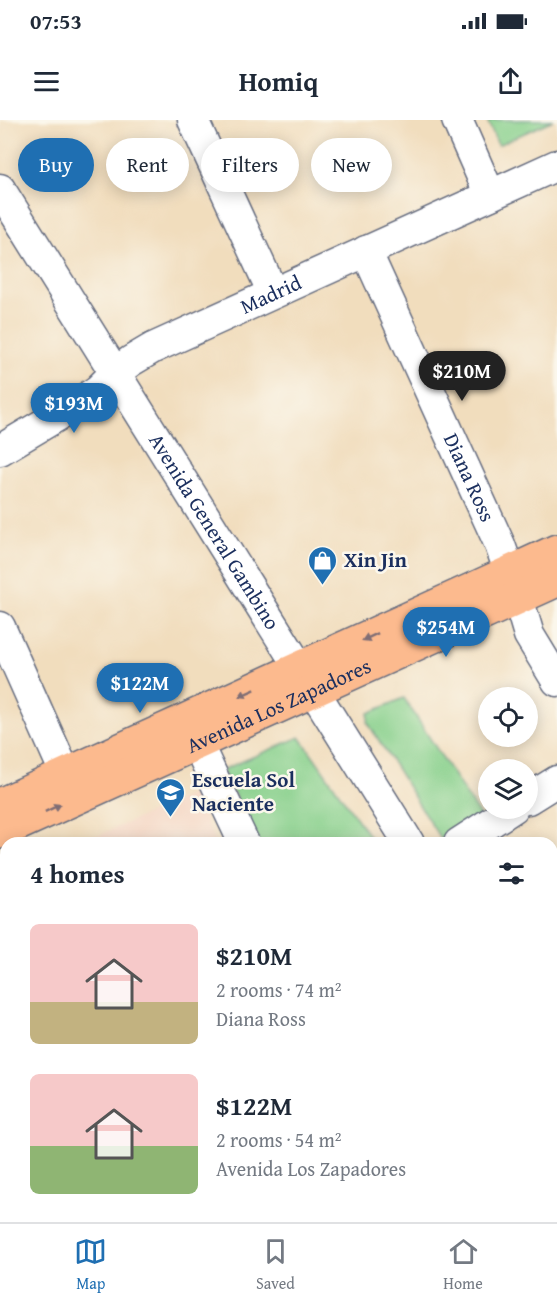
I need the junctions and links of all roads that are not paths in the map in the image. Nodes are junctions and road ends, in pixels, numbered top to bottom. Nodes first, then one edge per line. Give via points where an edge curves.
1 (193, 120) edge
2 (457, 120) edge
3 (557, 165) edge
4 (0, 189) edge
5 (490, 195) junction
6 (366, 251) junction
7 (273, 293) junction
8 (115, 373) junction
9 (0, 450) edge
10 (557, 551) edge
11 (557, 580) edge
12 (514, 585) junction
13 (0, 627) edge
14 (307, 679) junction
15 (557, 681) edge
16 (197, 743) junction
17 (66, 775) junction
18 (557, 781) edge
19 (538, 793) edge
20 (0, 805) edge
21 (496, 819) edge
22 (0, 832) edge
23 (241, 837) edge
24 (405, 837) edge
25 (468, 837) edge

1 - 7 street
2 - 5 street
3 - 5 street, Madrid
4 - 8 street, Avenida General Gambino
5 - 6 street, Madrid
6 - 7 street, Madrid
6 - 12 street, Diana Ross via 500,544
7 - 8 street, Madrid via 153,348
8 - 9 street, Madrid via 80,403
8 - 14 street, Avenida General Gambino
10 - 12 main road, Avenida Los Zapadores
11 - 12 main road, Avenida Los Zapadores
12 - 14 main road, Avenida Los Zapadores
12 - 15 street, Diana Ross via 529,635
13 - 17 street
14 - 16 main road, Avenida Los Zapadores
14 -> 17 main road, Avenida Los Zapadores
14 - 24 street, Avenida General Gambino
22 -> 16 main road, Avenida Los Zapadores
16 - 23 street
17 - 20 main road, Avenida Los Zapadores
18 - 19 street
21 - 25 street

